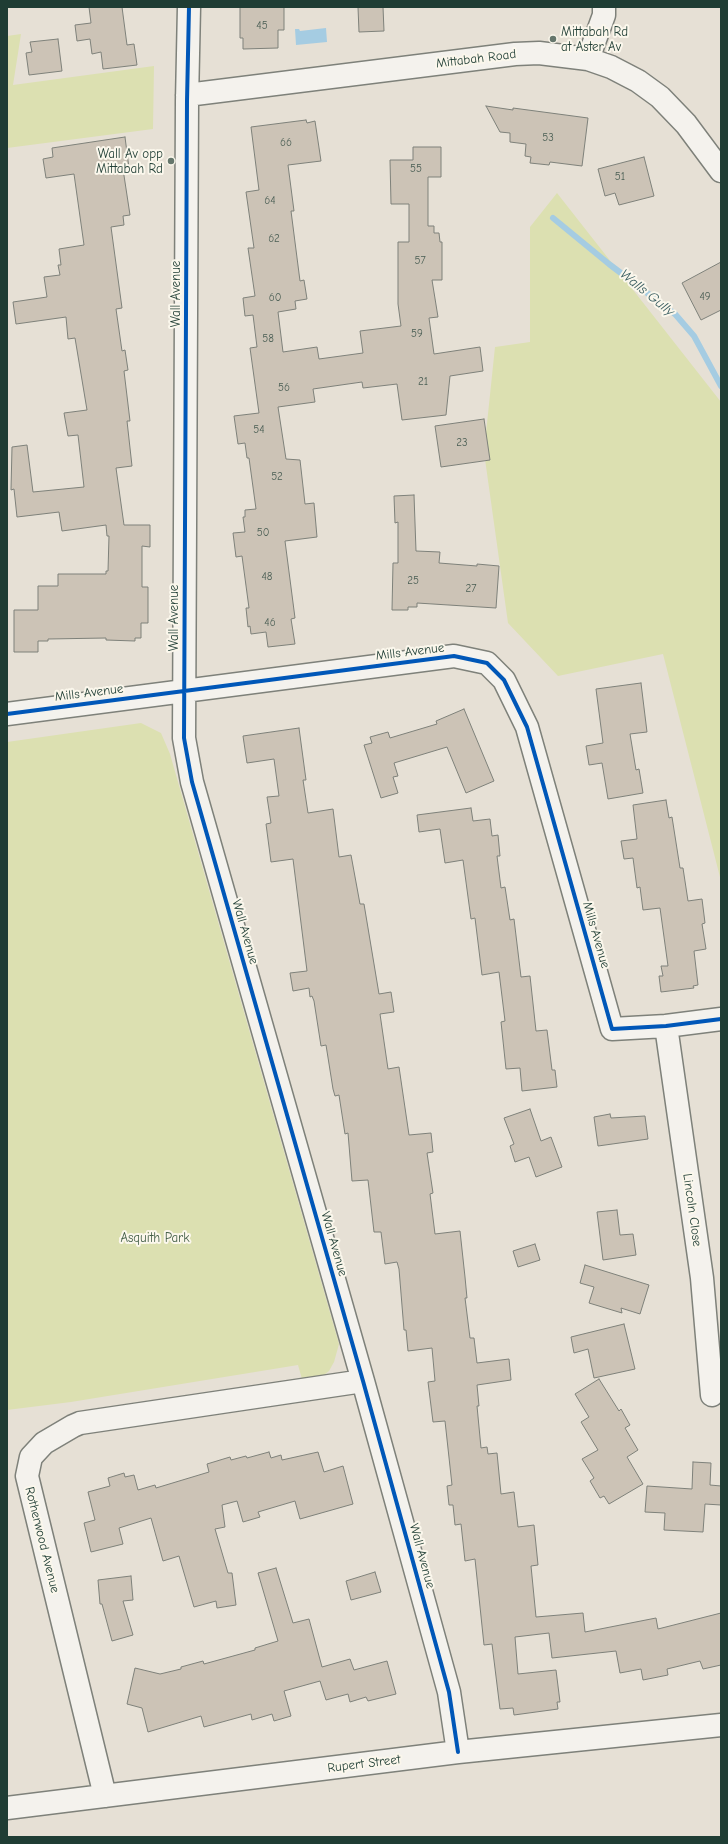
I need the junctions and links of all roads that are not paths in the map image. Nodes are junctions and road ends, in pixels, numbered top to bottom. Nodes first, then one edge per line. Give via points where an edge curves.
1 (189, 7) edge
2 (604, 7) edge
3 (588, 59) junction
4 (187, 95) junction
5 (721, 171) edge
6 (183, 691) junction
7 (7, 714) edge
8 (721, 1019) edge
9 (666, 1026) junction
10 (712, 1281) edge
11 (363, 1381) junction
12 (712, 1395) dead end
13 (721, 1725) edge
14 (458, 1752) junction
15 (105, 1796) junction
16 (7, 1808) edge

1 - 4 street, Wall Avenue
2 - 3 street via 604,15
3 - 4 street, Mittabah Road via 539,53 515,54
3 - 5 street, Mittabah Road via 638,81 660,97 686,124
4 - 6 street, Wall Avenue
6 - 7 street, Mills Avenue
6 - 9 street, Mills Avenue via 454,656 487,663 504,680 527,727 612,1029
6 - 11 street, Wall Avenue via 184,738 192,782
8 - 9 street, Mills Avenue
9 - 10 street, Lincoln Close
10 - 12 street, Lincoln Close
11 - 14 street, Wall Avenue via 449,1692
11 - 15 street, Rotherwood Avenue via 80,1423 44,1443 31,1456 26,1476
13 - 14 street, Rupert Street
14 - 15 street, Rupert Street
15 - 16 street, Rupert Street

